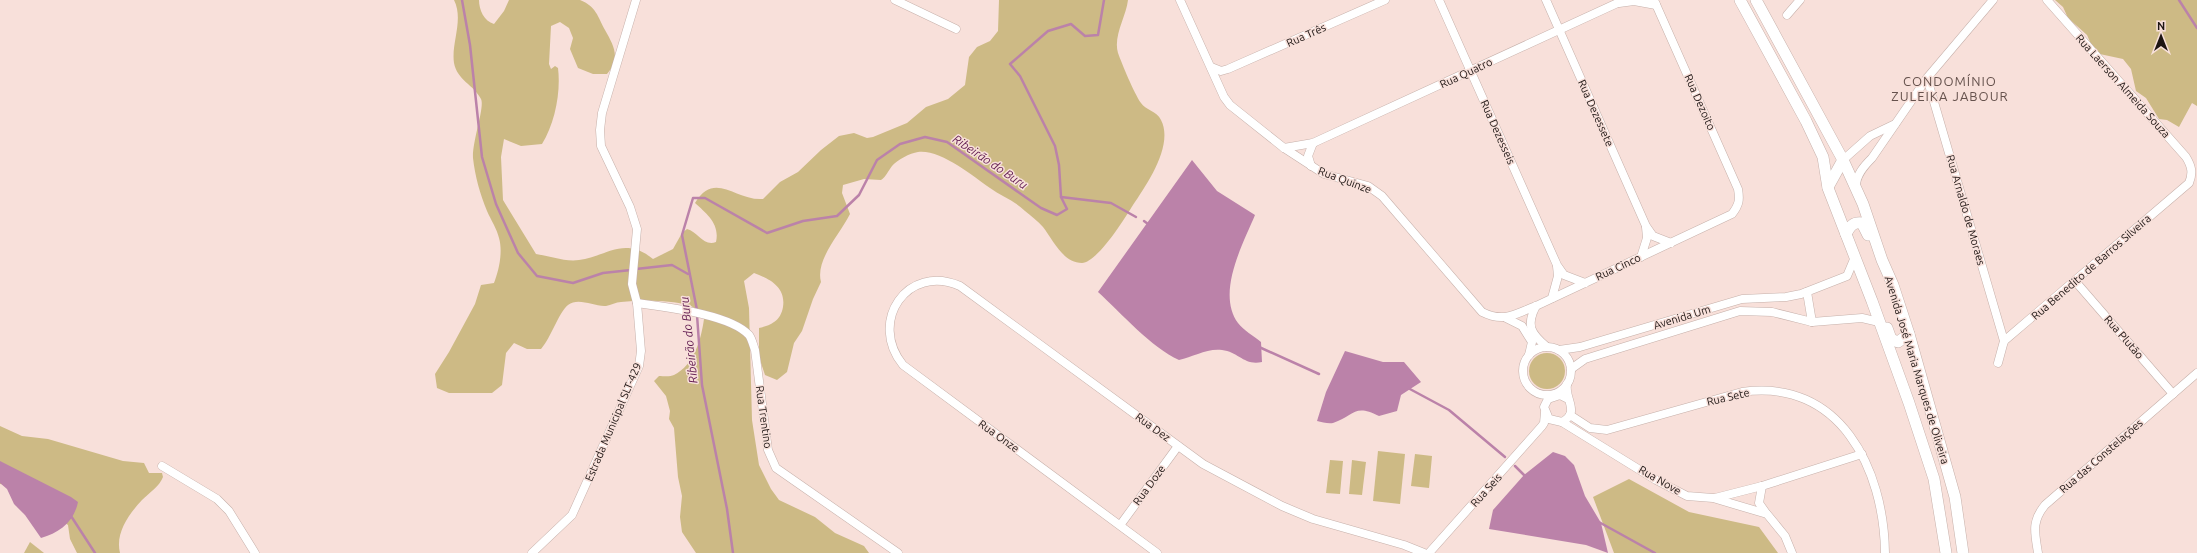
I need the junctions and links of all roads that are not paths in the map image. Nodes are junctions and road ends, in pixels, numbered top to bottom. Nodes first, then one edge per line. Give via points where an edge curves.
1 (636, 0) edge
2 (895, 0) edge
3 (1180, 0) edge
4 (1384, 0) edge
5 (1439, 0) edge
6 (1546, 0) edge
7 (1740, 0) edge
8 (1756, 0) edge
9 (1800, 0) edge
10 (1993, 0) edge
11 (2047, 0) edge
12 (1621, 1) edge
13 (1655, 3) edge
14 (1787, 15) dead end
15 (956, 28) dead end
16 (1559, 30) junction
17 (1211, 67) junction
18 (1228, 69) junction
19 (1471, 71) junction
20 (1927, 78) junction
21 (1220, 87) junction
22 (1896, 123) junction
23 (1313, 143) junction
24 (1284, 148) junction
25 (1843, 160) junction
26 (1311, 166) junction
27 (2192, 175) joint
28 (1856, 186) junction
29 (1828, 188) junction
30 (1738, 206) joint
31 (1646, 226) junction
32 (1846, 234) junction
33 (1671, 243) junction
34 (1641, 257) junction
35 (1855, 258) junction
36 (1882, 260) junction
37 (1557, 265) junction
38 (1860, 270) junction
39 (2075, 281) junction
40 (1585, 283) junction
41 (1807, 292) junction
42 (902, 295) joint
43 (1552, 298) junction
44 (637, 303) junction
45 (1536, 306) junction
46 (1493, 318) joint
47 (1506, 318) junction
48 (1812, 322) junction
49 (1879, 322) junction
50 (1909, 334) junction
51 (2004, 341) junction
52 (1546, 347) junction
53 (1559, 350) junction
54 (1529, 355) junction
55 (1998, 363) dead end
56 (1571, 369) junction
57 (2197, 373) edge
58 (1567, 384) junction
59 (1536, 392) junction
60 (2173, 394) junction
61 (1568, 399) junction
62 (1544, 409) junction
63 (1570, 415) junction
64 (1560, 422) junction
65 (1542, 426) junction
66 (1178, 446) junction
67 (1862, 454) junction
68 (162, 466) dead end
69 (1762, 486) junction
70 (1713, 498) junction
71 (1767, 514) junction
72 (1120, 524) junction
73 (895, 552) edge
74 (255, 553) edge
75 (532, 553) edge
76 (1157, 553) edge
77 (1424, 553) edge
78 (1429, 553) edge
79 (1792, 553) edge
80 (1885, 553) edge
81 (1946, 553) edge
82 (1963, 553) edge
83 (2038, 553) edge

1 - 44 street, Estrada Municipal SLT-429 via 602,113 600,130 601,146 630,207 637,229 632,284
2 - 15 street
3 - 17 street, Rua Quinze
4 - 18 street, Rua Três
5 - 19 street, Rua Dezesseis
6 - 16 street, Rua Dezessete
7 - 29 main road, Avenida José Maria Marques de Oliveira via 1823,157
8 - 25 main road, Avenida José Maria Marques de Oliveira
9 - 14 street
10 - 20 street
11 - 27 street, Rua Laerson Almeida Souza via 2186,157 2191,165
12 - 13 street, Rua Quatro
12 - 16 street, Rua Quatro
13 - 30 street, Rua Dezoito via 1738,189
16 - 19 street, Rua Quatro
16 - 31 street, Rua Dezessete
17 - 18 street
17 - 21 street, Rua Quinze
18 - 21 street
19 - 23 street, Rua Quatro
19 - 37 street, Rua Dezesseis
20 - 22 street
20 - 51 street, Rua Arnaldo de Moraes
21 - 24 street, Rua Quinze via 1230,105
22 - 25 street via 1870,136
22 - 28 street via 1864,166
23 - 24 street, Rua Quatro
23 - 26 street via 1308,156
24 - 26 street, Rua Quinze
25 - 28 main road, Avenida José Maria Marques de Oliveira
25 - 29 main road
26 - 46 street, Rua Quinze via 1324,174 1368,186 1382,196 1482,312
27 - 39 street, Rua Benedito de Barros Silveira via 2189,184
28 - 36 main road, Avenida José Maria Marques de Oliveira
29 - 32 main road, Avenida José Maria Marques de Oliveira
30 - 33 street, Rua Cinco via 1732,214
31 - 33 street, Rua Dezessete via 1653,236
31 - 34 street, Rua Dezessete via 1647,238
32 - 35 main road, Avenida José Maria Marques de Oliveira
32 - 36 main road via 1853,224 1862,223 1873,248
33 - 34 street, Rua Cinco
34 - 40 street, Rua Cinco
35 - 38 main road, Avenida José Maria Marques de Oliveira
35 - 41 street, Avenida Um via 1847,276
36 - 50 main road, Avenida José Maria Marques de Oliveira
37 - 40 street, Rua Dezesseis via 1564,275
37 - 43 street, Rua Dezesseis via 1558,276
38 - 49 main road, Avenida José Maria Marques de Oliveira
38 - 50 main road via 1868,278 1891,338 1898,342
39 - 51 street, Rua Benedito de Barros Silveira
39 - 60 street, Rua Plutão
40 - 43 street, Rua Cinco
41 - 48 street
41 - 53 street, Avenida Um via 1786,297 1742,299 1580,347
42 - 66 street, Rua Dez via 927,282 941,280 960,286
42 - 72 street, Rua Onze via 890,317 889,335 892,351 902,365
43 - 45 street, Rua Cinco
44 - 73 street, Rua Trentino via 692,310 739,327 750,336 755,350 768,450 776,468
44 - 75 street, Estrada Municipal SLT-429 via 641,351 639,366 572,515
45 - 47 street, Rua Cinco
45 - 52 street via 1530,317 1530,325 1537,339
46 - 47 street, Rua Cinco
47 - 54 street via 1522,326 1532,342
48 - 49 street, Avenida Um via 1862,318
48 - 56 street, Avenida Um via 1772,312 1740,311 1585,359
49 - 81 main road, Avenida José Maria Marques de Oliveira via 1934,479
50 - 82 main road, Avenida José Maria Marques de Oliveira via 1955,497
51 - 55 street
52 - 53 street
52 - 54 street
53 - 56 street via 1565,355
54 - 59 street via 1523,370 1524,378
56 - 58 street
57 - 60 street, Rua das Constelações
58 - 59 street via 1555,393
58 - 61 street
59 - 62 street via 1542,398
60 - 83 street, Rua das Constelações via 2038,513 2034,522
61 - 62 street via 1560,395 1552,396
61 - 63 street via 1572,407
62 - 64 street via 1549,419
62 - 65 street
63 - 64 street
63 - 67 street, Rua Sete via 1590,428 1607,430 1735,394 1773,391 1802,398 1828,413 1847,430
64 - 65 street
64 - 70 street, Rua Nove via 1686,496
65 - 78 street, Rua Seis
66 - 72 street, Rua Doze
66 - 77 street, Rua Dez via 1203,464 1313,520
67 - 69 street
67 - 80 street, Rua Sete via 1879,504 1884,526
68 - 74 street via 218,499 229,511
69 - 70 street
69 - 71 street via 1759,503
70 - 71 street, Rua Nove
71 - 79 street via 1785,536
72 - 76 street, Rua Onze

